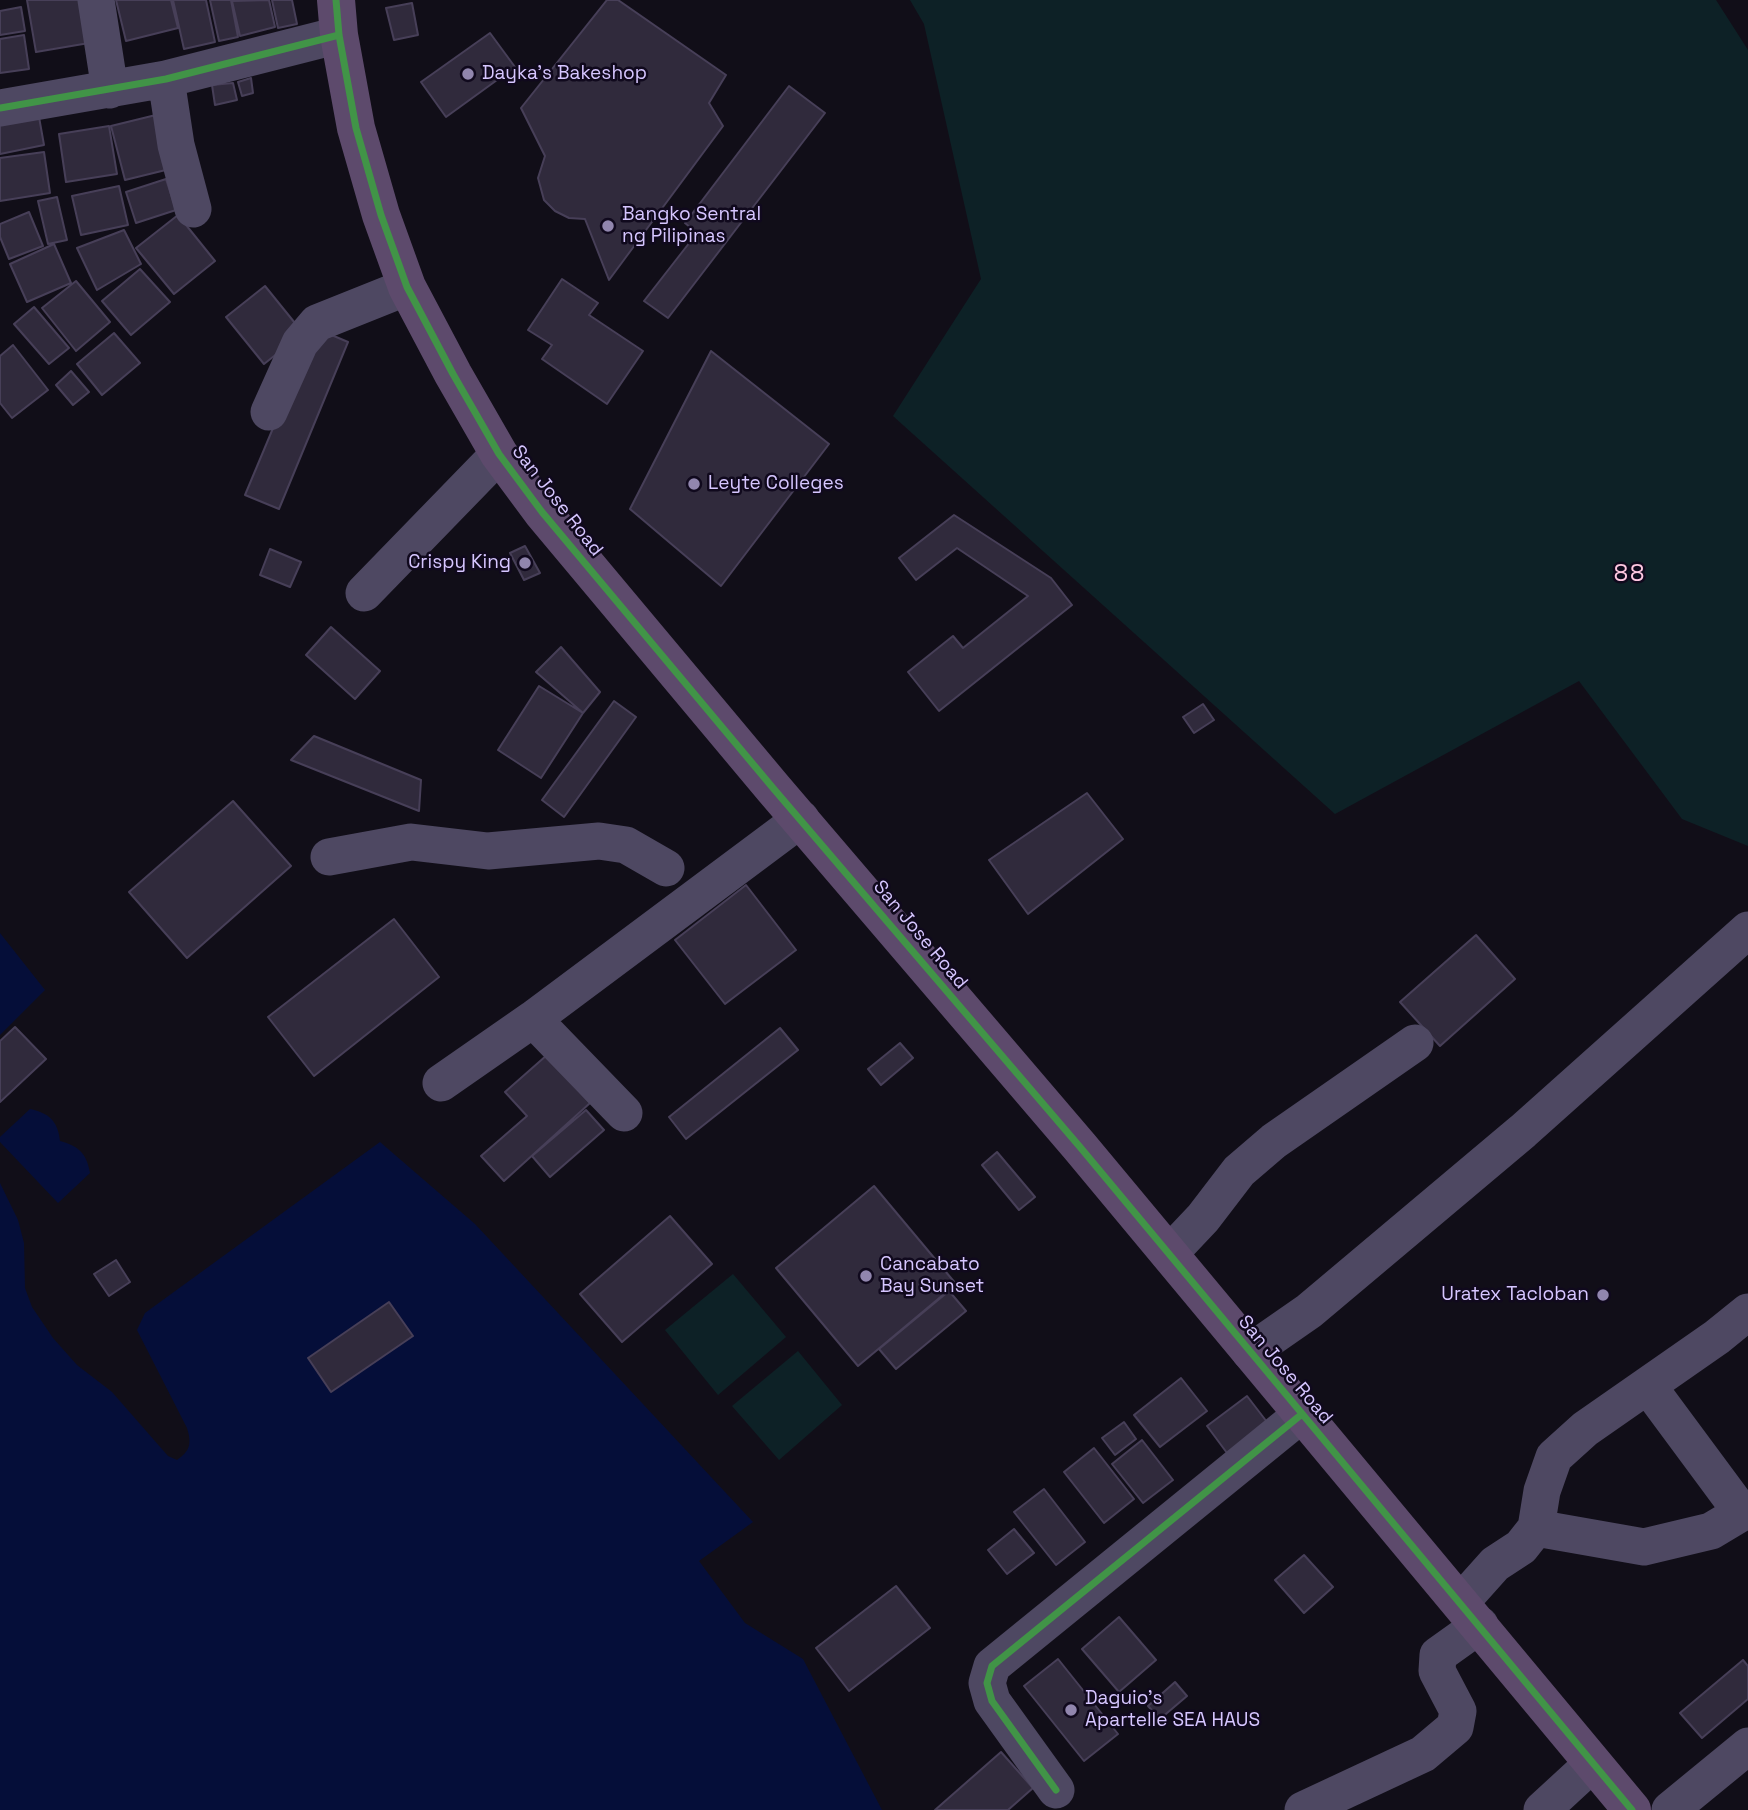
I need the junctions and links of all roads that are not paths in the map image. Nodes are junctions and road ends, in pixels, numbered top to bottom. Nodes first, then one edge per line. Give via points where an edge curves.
1 (96, 0) edge
2 (338, 17) edge
3 (166, 79) junction
4 (110, 90) junction
5 (0, 108) edge
6 (193, 209) dead end
7 (407, 287) junction
8 (269, 412) dead end
9 (499, 454) junction
10 (364, 593) dead end
11 (801, 819) junction
12 (329, 857) dead end
13 (666, 868) dead end
14 (1748, 930) edge
15 (533, 1019) junction
16 (1415, 1043) dead end
17 (441, 1083) dead end
18 (624, 1113) dead end
19 (1169, 1254) junction
20 (1748, 1312) edge
21 (1250, 1352) junction
22 (1648, 1386) junction
23 (1302, 1414) junction
24 (1745, 1511) edge
25 (1535, 1528) junction
26 (1470, 1614) junction
27 (1748, 1746) edge
28 (1592, 1764) junction
29 (1056, 1790) dead end
30 (1303, 1810) edge
31 (1542, 1810) edge
32 (1632, 1810) edge
33 (1670, 1810) edge

1 - 4 street
2 - 3 street
2 - 7 main road, San Jose Road via 356,128
3 - 4 street
3 - 6 street via 176,145
4 - 5 street
7 - 8 street via 317,323 300,343
7 - 9 main road, San Jose Road
9 - 10 street
9 - 11 main road, San Jose Road via 542,512
11 - 15 street
11 - 19 main road, San Jose Road
12 - 13 street via 411,842 488,851 599,841 626,845
14 - 21 street via 1513,1140 1308,1311
15 - 17 street
15 - 18 street
16 - 19 street via 1274,1141 1239,1171
19 - 21 main road, San Jose Road
20 - 22 street
21 - 23 main road, San Jose Road
22 - 24 street
22 - 25 street via 1585,1429 1554,1457
23 - 26 main road, San Jose Road
23 - 29 street via 992,1666 987,1683 992,1701
24 - 25 street via 1711,1531 1644,1547
25 - 26 street via 1521,1547 1495,1564
26 - 28 main road, San Jose Road
26 - 30 street via 1438,1656 1437,1671 1458,1711 1455,1727 1423,1754
27 - 33 street
28 - 31 street
28 - 32 main road, San Jose Road

